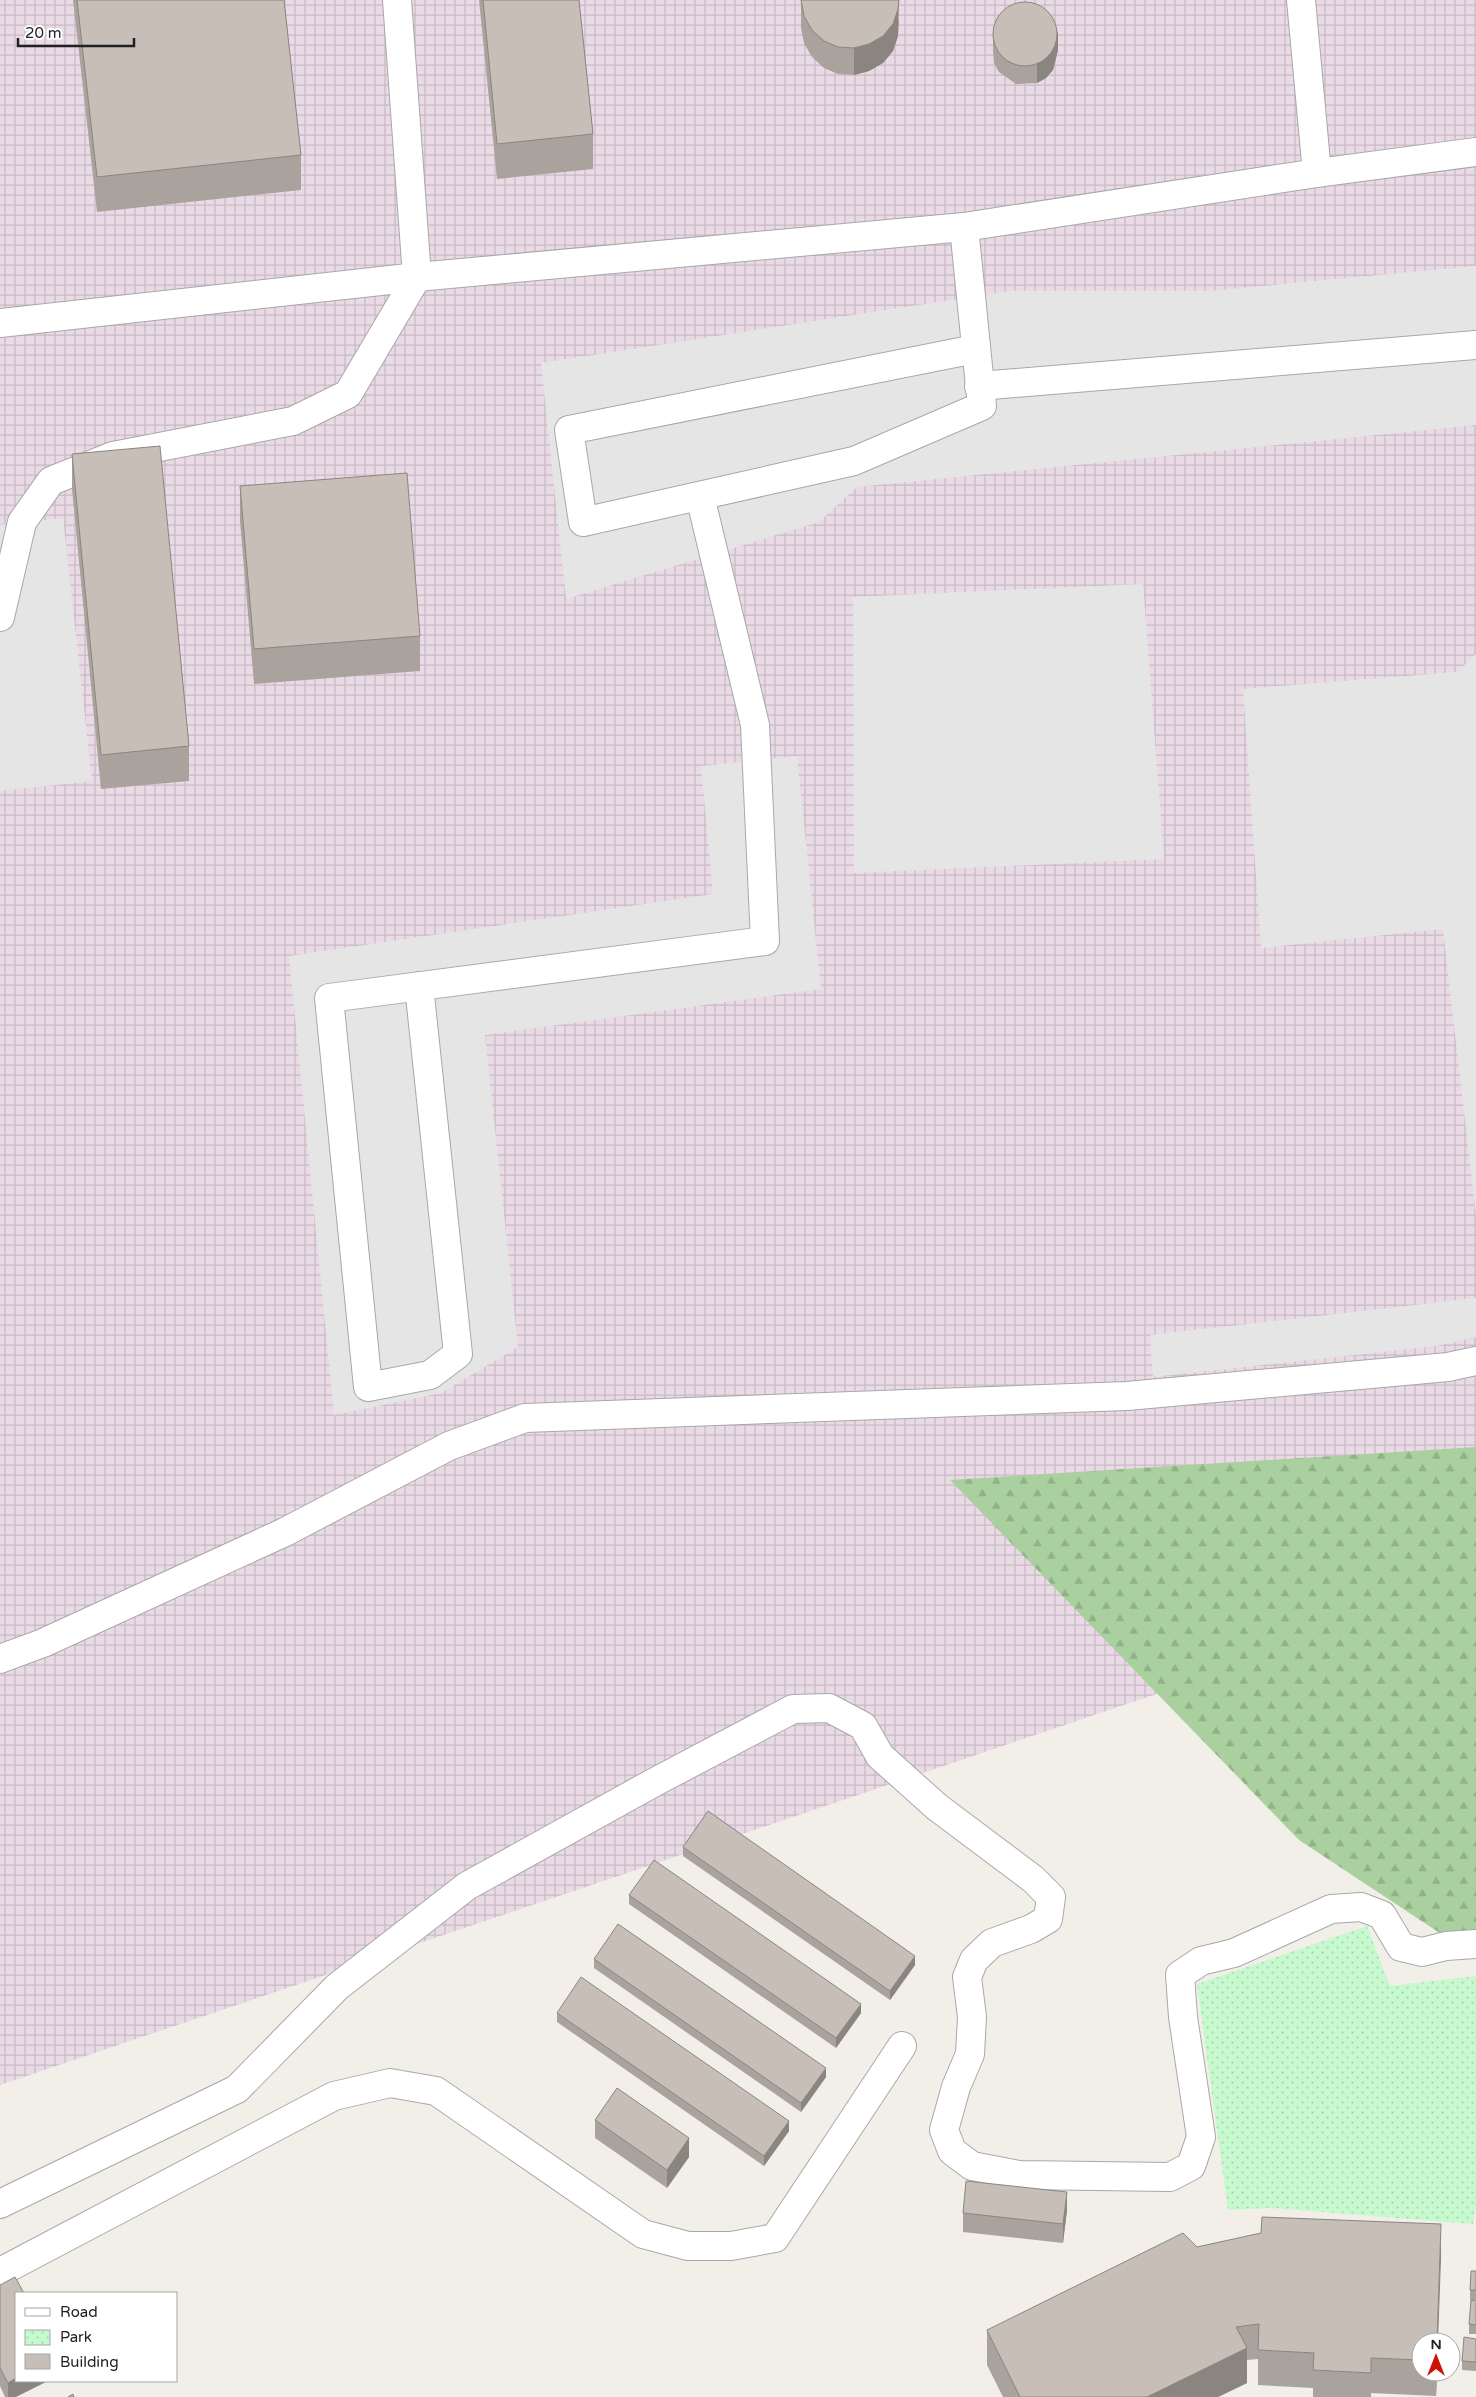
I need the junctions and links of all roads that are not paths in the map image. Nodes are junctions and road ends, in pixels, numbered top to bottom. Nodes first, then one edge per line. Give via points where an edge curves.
1 (397, 0) edge
2 (1302, 0) edge
3 (1476, 152) edge
4 (1317, 173) junction
5 (964, 227) junction
6 (417, 277) junction
7 (0, 323) edge
8 (1476, 345) edge
9 (975, 349) junction
10 (979, 386) junction
11 (700, 496) junction
12 (0, 617) edge
13 (419, 986) junction
14 (1476, 1362) edge
15 (0, 1659) edge
16 (1476, 1944) edge
17 (902, 2046) dead end
18 (0, 2204) edge
19 (0, 2272) edge

1 - 6 street
2 - 4 street
3 - 4 street
4 - 5 street
5 - 6 street
5 - 9 street
6 - 7 street
6 - 12 street via 348,394 293,421 113,456 51,481 22,522
8 - 10 street
9 - 10 street
9 - 11 street via 569,430 583,522
10 - 11 street via 982,406 854,461
11 - 13 street via 755,725 765,941
13 - 13 street via 329,998 368,1387 430,1375 458,1354
14 - 15 street via 1127,1396 525,1418 449,1446 284,1532 43,1643
16 - 18 street via 1422,1952 1401,1947 1382,1915 1361,1907 1331,1909 1234,1953 1201,1961 1180,1975 1183,2018 1201,2137 1191,2166 1170,2177 1019,2175 972,2166 952,2151 944,2130 956,2087 970,2054 972,2018 967,1977 974,1960 992,1943 1048,1919 1051,1897 1033,1879 937,1807 880,1756 863,1726 830,1708 793,1709 466,1886 337,1987 237,2089
17 - 19 street via 774,2238 732,2246 688,2246 643,2234 436,2091 390,2083 334,2096

